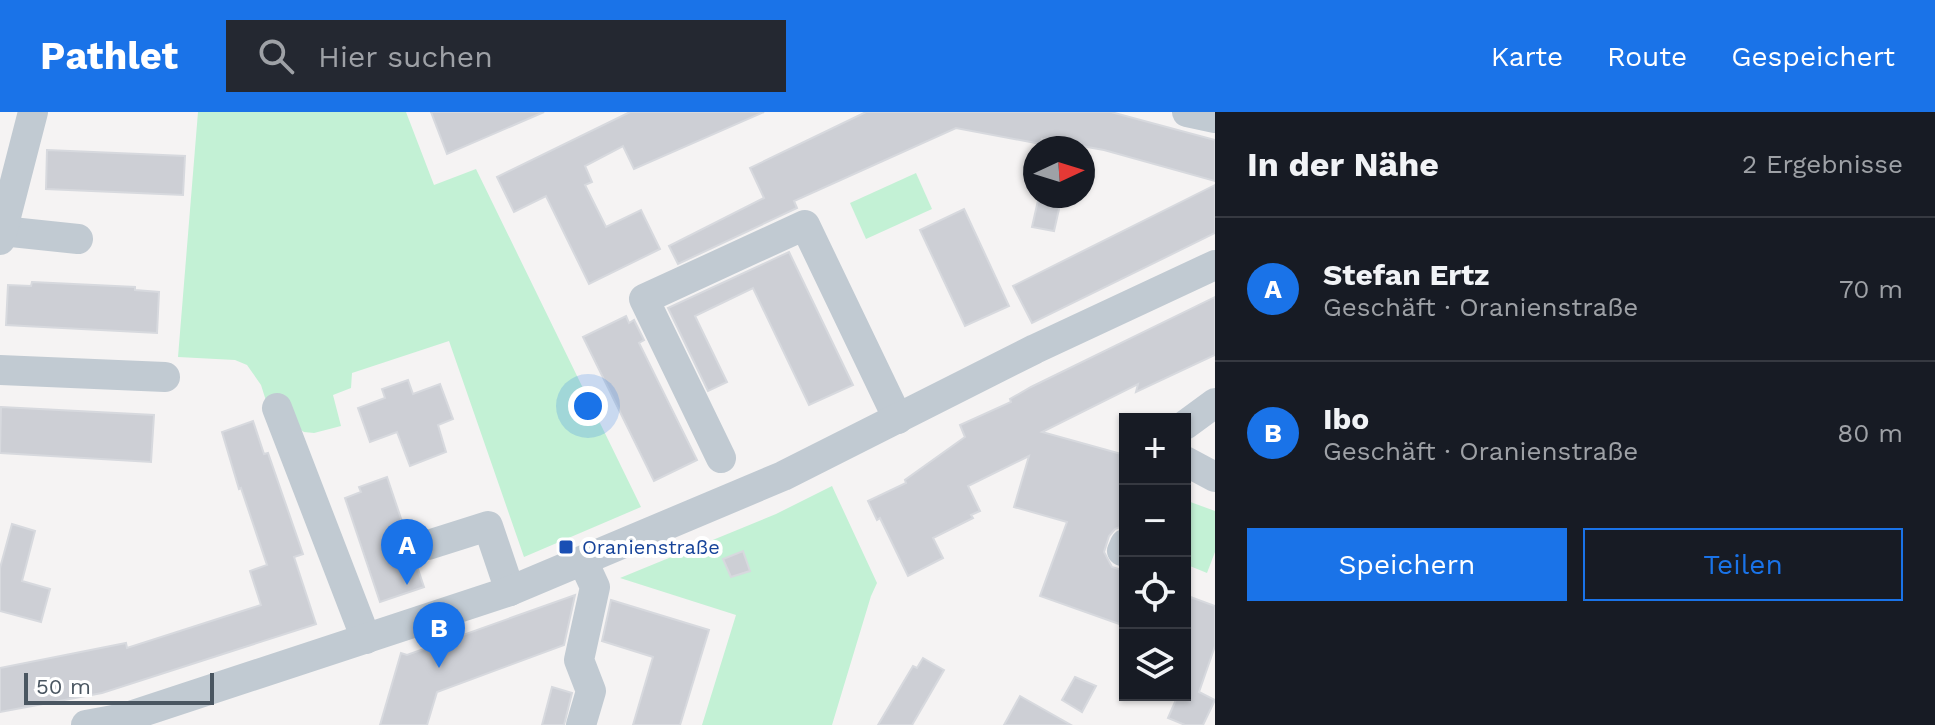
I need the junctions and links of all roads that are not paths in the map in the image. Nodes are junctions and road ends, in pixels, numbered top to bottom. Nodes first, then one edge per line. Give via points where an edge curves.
1 (33, 112) edge
2 (1187, 112) edge
3 (1215, 118) edge
4 (1, 235) edge
5 (78, 239) dead end
6 (1215, 265) edge
7 (0, 370) edge
8 (165, 377) dead end
9 (1215, 403) edge
10 (277, 408) dead end
11 (898, 419) junction
12 (1191, 421) edge
13 (721, 458) dead end
14 (1191, 464) edge
15 (1215, 477) edge
16 (428, 545) dead end
17 (583, 561) junction
18 (510, 591) junction
19 (366, 639) junction
20 (86, 725) edge
21 (581, 725) edge

1 - 4 street
2 - 3 street
4 - 5 street
6 - 11 street
7 - 8 street
9 - 12 street
10 - 19 street
11 - 13 street via 805,225 644,299
11 - 17 street via 783,476
14 - 15 street
16 - 18 street via 488,526
17 - 18 street
17 - 21 street via 595,587 579,660 591,691
18 - 19 street
19 - 20 street via 124,718

